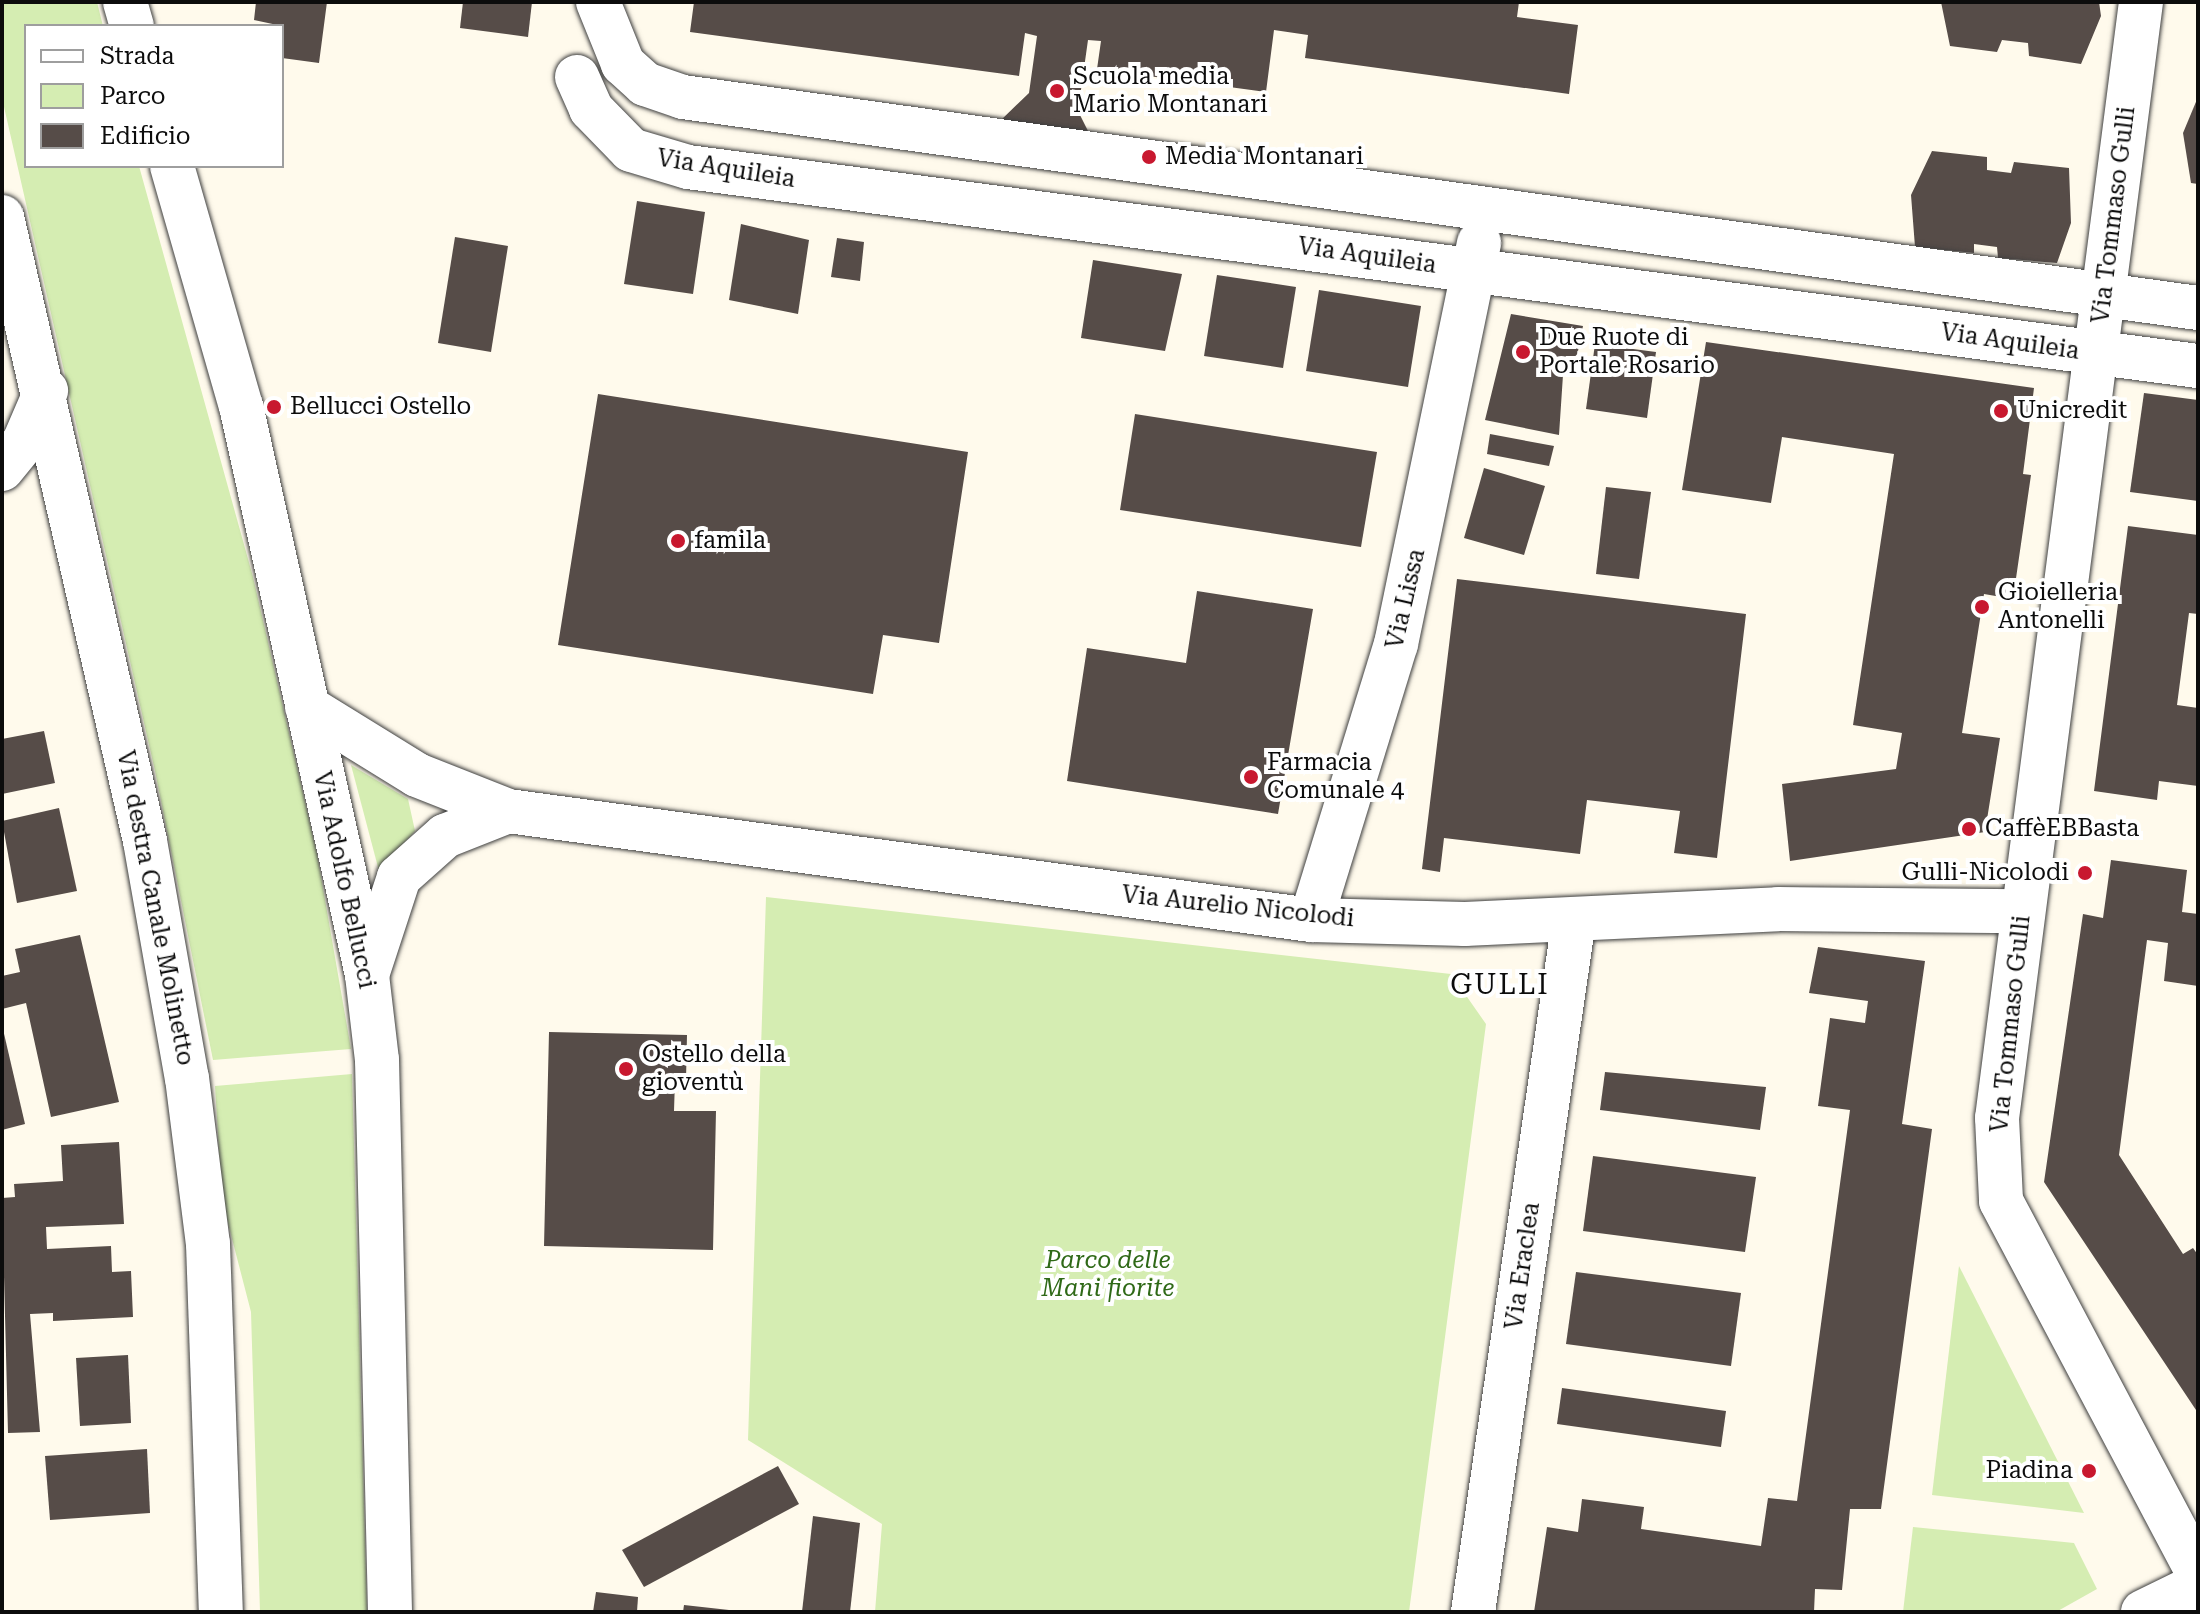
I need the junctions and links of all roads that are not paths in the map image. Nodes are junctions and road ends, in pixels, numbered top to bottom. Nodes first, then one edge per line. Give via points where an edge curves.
1 (125, 2) edge
2 (587, 2) edge
3 (598, 2) edge
4 (2141, 2) edge
5 (131, 24) edge
6 (577, 77) junction
7 (570, 129) dead end
8 (173, 168) edge
9 (1485, 212) junction
10 (2, 217) edge
11 (1473, 271) junction
12 (2103, 297) junction
13 (2198, 308) edge
14 (2095, 353) junction
15 (2198, 366) edge
16 (46, 391) junction
17 (2, 469) edge
18 (307, 707) junction
19 (508, 811) junction
20 (2022, 911) junction
21 (1311, 920) junction
22 (1574, 920) junction
23 (367, 975) junction
24 (208, 1244) junction
25 (2198, 1573) edge
26 (2198, 1585) edge
27 (221, 1612) edge
28 (243, 1612) edge
29 (390, 1612) edge
30 (1473, 1612) edge
31 (2143, 1612) edge

1 - 5 street
2 - 6 street
3 - 9 street via 623,64 645,84 683,97
4 - 12 street, Via Tommaso Gulli
6 - 7 street
6 - 11 street, Via Aquileia via 609,131 658,161
8 - 18 street, Via Adolfo Bellucci via 241,406
9 - 11 street, Via Lissa
9 - 12 street
10 - 16 street, Via destra Canale Molinetto
11 - 14 street, Via Aquileia
11 - 21 street, Via Lissa via 1396,644
12 - 13 street
12 - 14 street, Via Tommaso Gulli
14 - 15 street, Via Aquileia
14 - 20 street, Via Tommaso Gulli
16 - 17 street via 24,442
16 - 24 street, Via destra Canale Molinetto via 145,841
18 - 19 street, Via Aurelio Nicolodi via 417,775
18 - 23 street, Via Adolfo Bellucci
19 - 21 street, Via Aurelio Nicolodi
19 - 23 street, Via Aurelio Nicolodi via 445,836 399,877
20 - 22 street, Via Aurelio Nicolodi via 1778,909
20 - 25 street, Via Tommaso Gulli via 1997,1118 2001,1201
21 - 22 street, Via Aurelio Nicolodi
22 - 30 street, Via Eraclea
23 - 29 street, Via Adolfo Bellucci via 377,1060
24 - 27 street, Via destra Canale Molinetto
24 - 28 street via 225,1336
26 - 31 street

